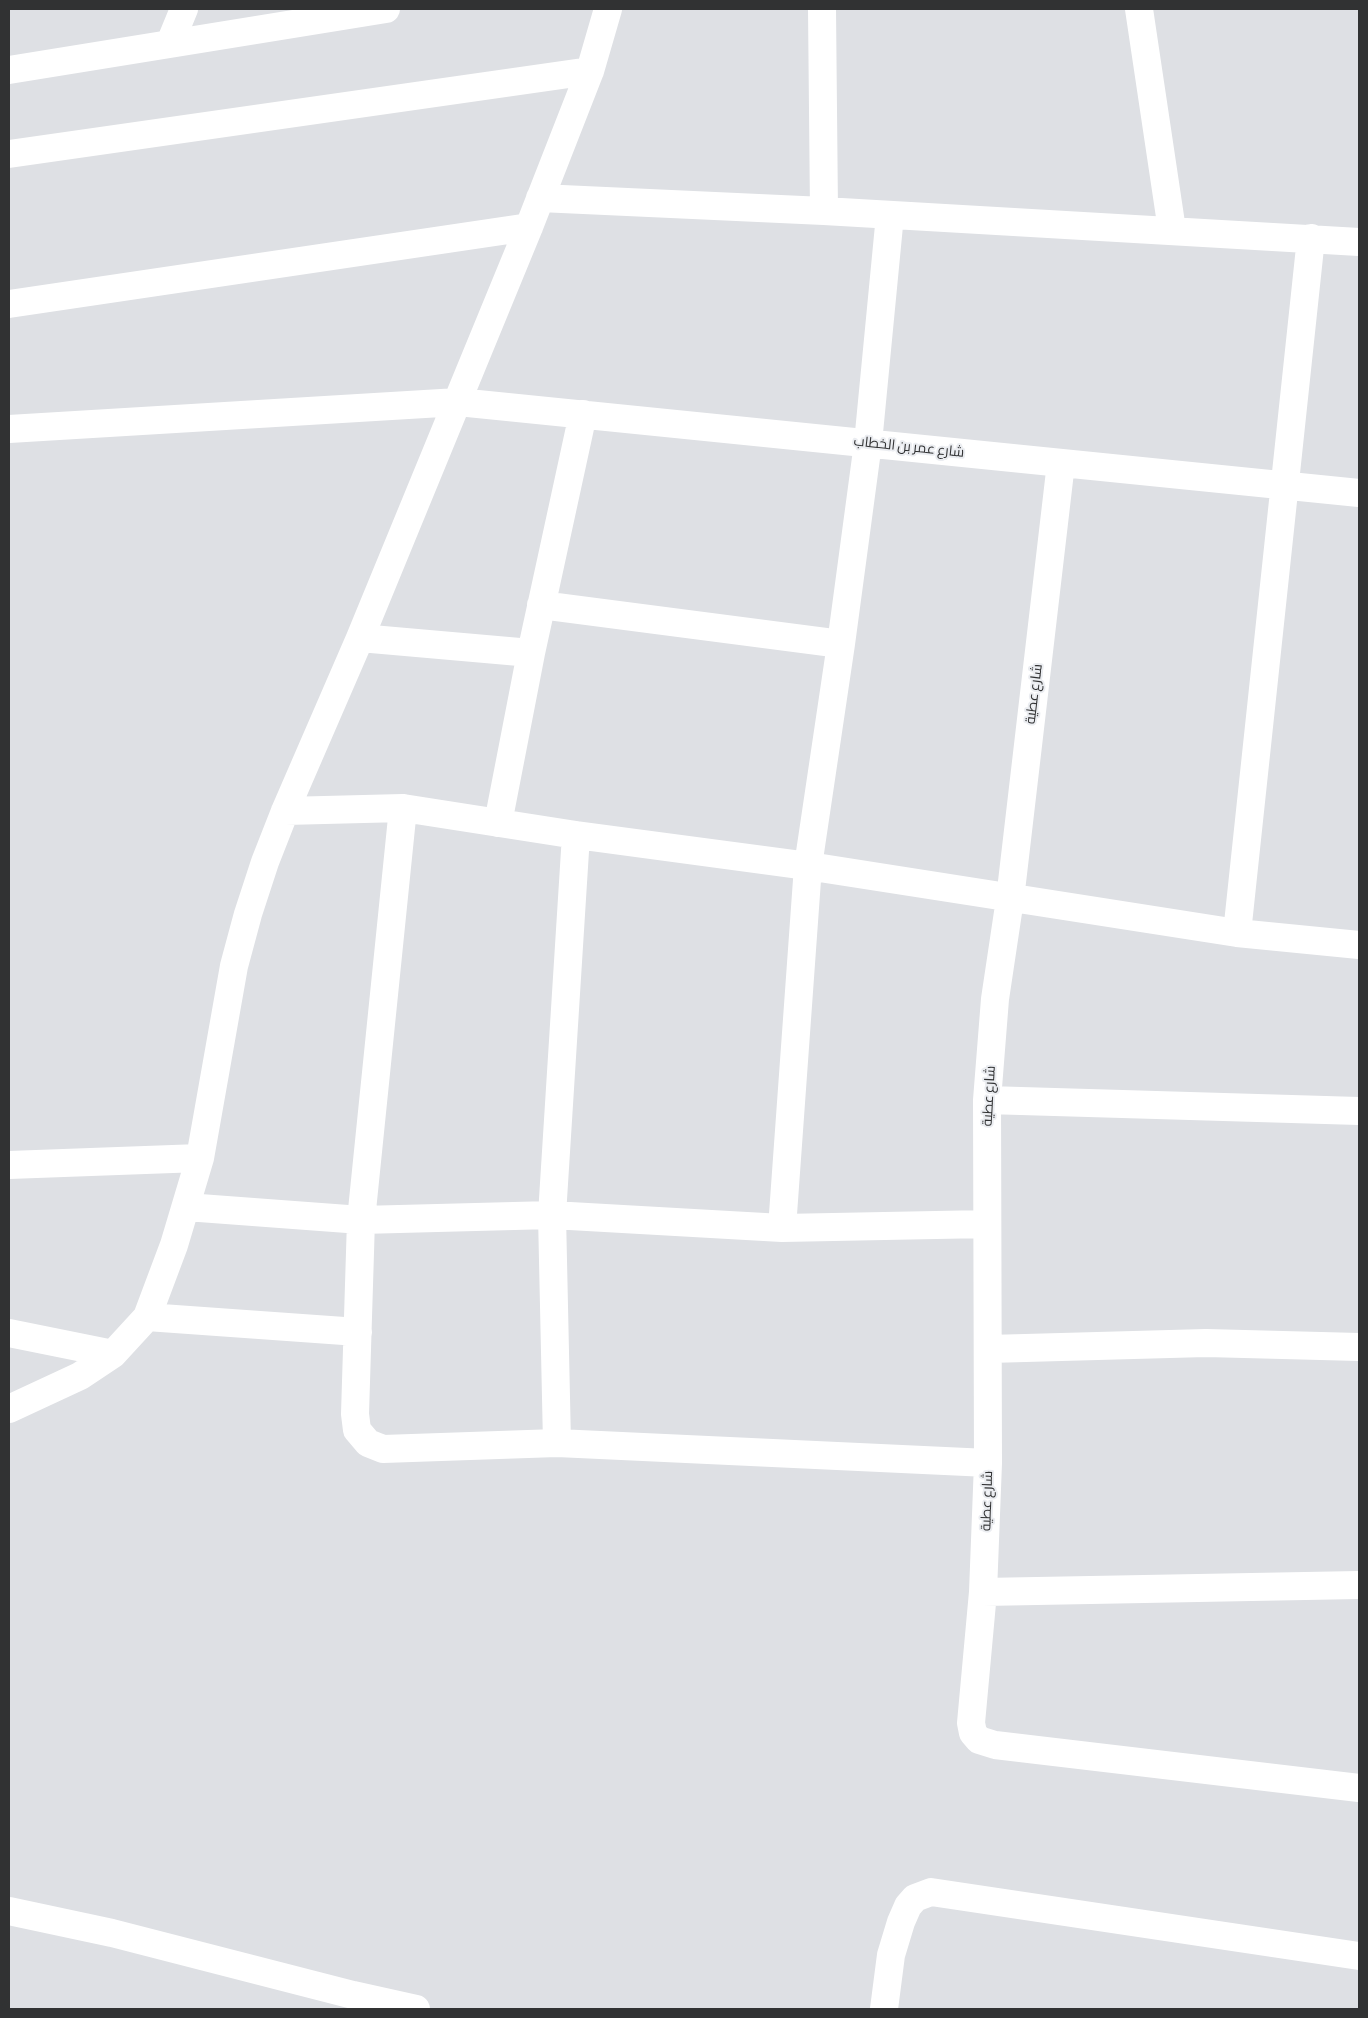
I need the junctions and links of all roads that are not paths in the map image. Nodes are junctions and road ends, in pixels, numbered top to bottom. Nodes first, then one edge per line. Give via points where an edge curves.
1 (184, 9) edge
2 (386, 9) edge
3 (608, 9) edge
4 (822, 9) edge
5 (1139, 9) edge
6 (170, 43) junction
7 (9, 70) edge
8 (590, 71) junction
9 (9, 154) edge
10 (540, 198) junction
11 (824, 211) junction
12 (890, 216) junction
13 (529, 227) junction
14 (1172, 230) junction
15 (1311, 238) junction
16 (1359, 242) edge
17 (9, 304) edge
18 (458, 402) junction
19 (583, 414) junction
20 (9, 429) edge
21 (868, 443) junction
22 (1061, 463) junction
23 (1284, 486) junction
24 (1359, 493) edge
25 (540, 605) junction
26 (360, 638) junction
27 (841, 644) junction
28 (531, 653) junction
29 (403, 808) junction
30 (285, 811) junction
31 (498, 823) junction
32 (576, 835) junction
33 (808, 866) junction
34 (1010, 899) junction
35 (1237, 933) junction
36 (1359, 945) edge
37 (987, 1100) junction
38 (1359, 1111) edge
39 (200, 1158) junction
40 (9, 1165) edge
41 (186, 1208) junction
42 (552, 1216) junction
43 (361, 1220) junction
44 (986, 1224) junction
45 (782, 1228) junction
46 (147, 1317) junction
47 (358, 1332) junction
48 (9, 1333) edge
49 (1359, 1347) edge
50 (989, 1349) junction
51 (113, 1354) junction
52 (9, 1409) edge
53 (556, 1443) junction
54 (988, 1463) junction
55 (1359, 1585) edge
56 (984, 1592) junction
57 (1359, 1788) edge
58 (9, 1911) edge
59 (1359, 1956) edge
60 (416, 2009) edge
61 (884, 2009) edge

1 - 6 street
2 - 6 street
3 - 8 street
4 - 11 street
5 - 14 street
6 - 7 street
8 - 9 street
8 - 10 street
10 - 11 street
10 - 13 street
11 - 12 street
12 - 14 street
12 - 21 street
13 - 17 street
13 - 18 street
14 - 15 street
15 - 16 street
15 - 23 street
18 - 19 street, شارع عمر بن الخطاب
18 - 20 street, شارع عمر بن الخطاب
18 - 26 street
19 - 21 street, شارع عمر بن الخطاب
19 - 25 street
21 - 22 street, شارع عمر بن الخطاب
21 - 27 street
22 - 23 street, شارع عمر بن الخطاب
22 - 34 street, شارع عطية
23 - 24 street, شارع عمر بن الخطاب
23 - 35 street
25 - 27 street
25 - 28 street
26 - 28 street
26 - 30 street
27 - 33 street
28 - 31 street
29 - 30 street
29 - 31 street
29 - 43 street
30 - 39 street via 265,862 234,966
31 - 32 street
32 - 33 street
32 - 42 street
33 - 34 street
33 - 45 street
34 - 35 street
34 - 37 street, شارع عطية via 996,999
35 - 36 street
37 - 38 street
37 - 44 street, شارع عطية
39 - 40 street
39 - 41 street
41 - 43 street
41 - 46 street
42 - 43 street
42 - 45 street
42 - 53 street
43 - 47 street
44 - 45 street
44 - 50 street, شارع عطية
46 - 47 street
46 - 51 street
47 - 53 street via 355,1414 357,1430 368,1443 383,1449
48 - 51 street
49 - 50 street via 1206,1343
50 - 54 street, شارع عطية
51 - 52 street via 80,1376
53 - 54 street
54 - 56 street, شارع عطية
55 - 56 street
56 - 57 street, شارع عطية via 971,1723 979,1740 995,1745
58 - 60 street via 112,1933
59 - 61 street via 931,1892 915,1898 901,1922 891,1955

